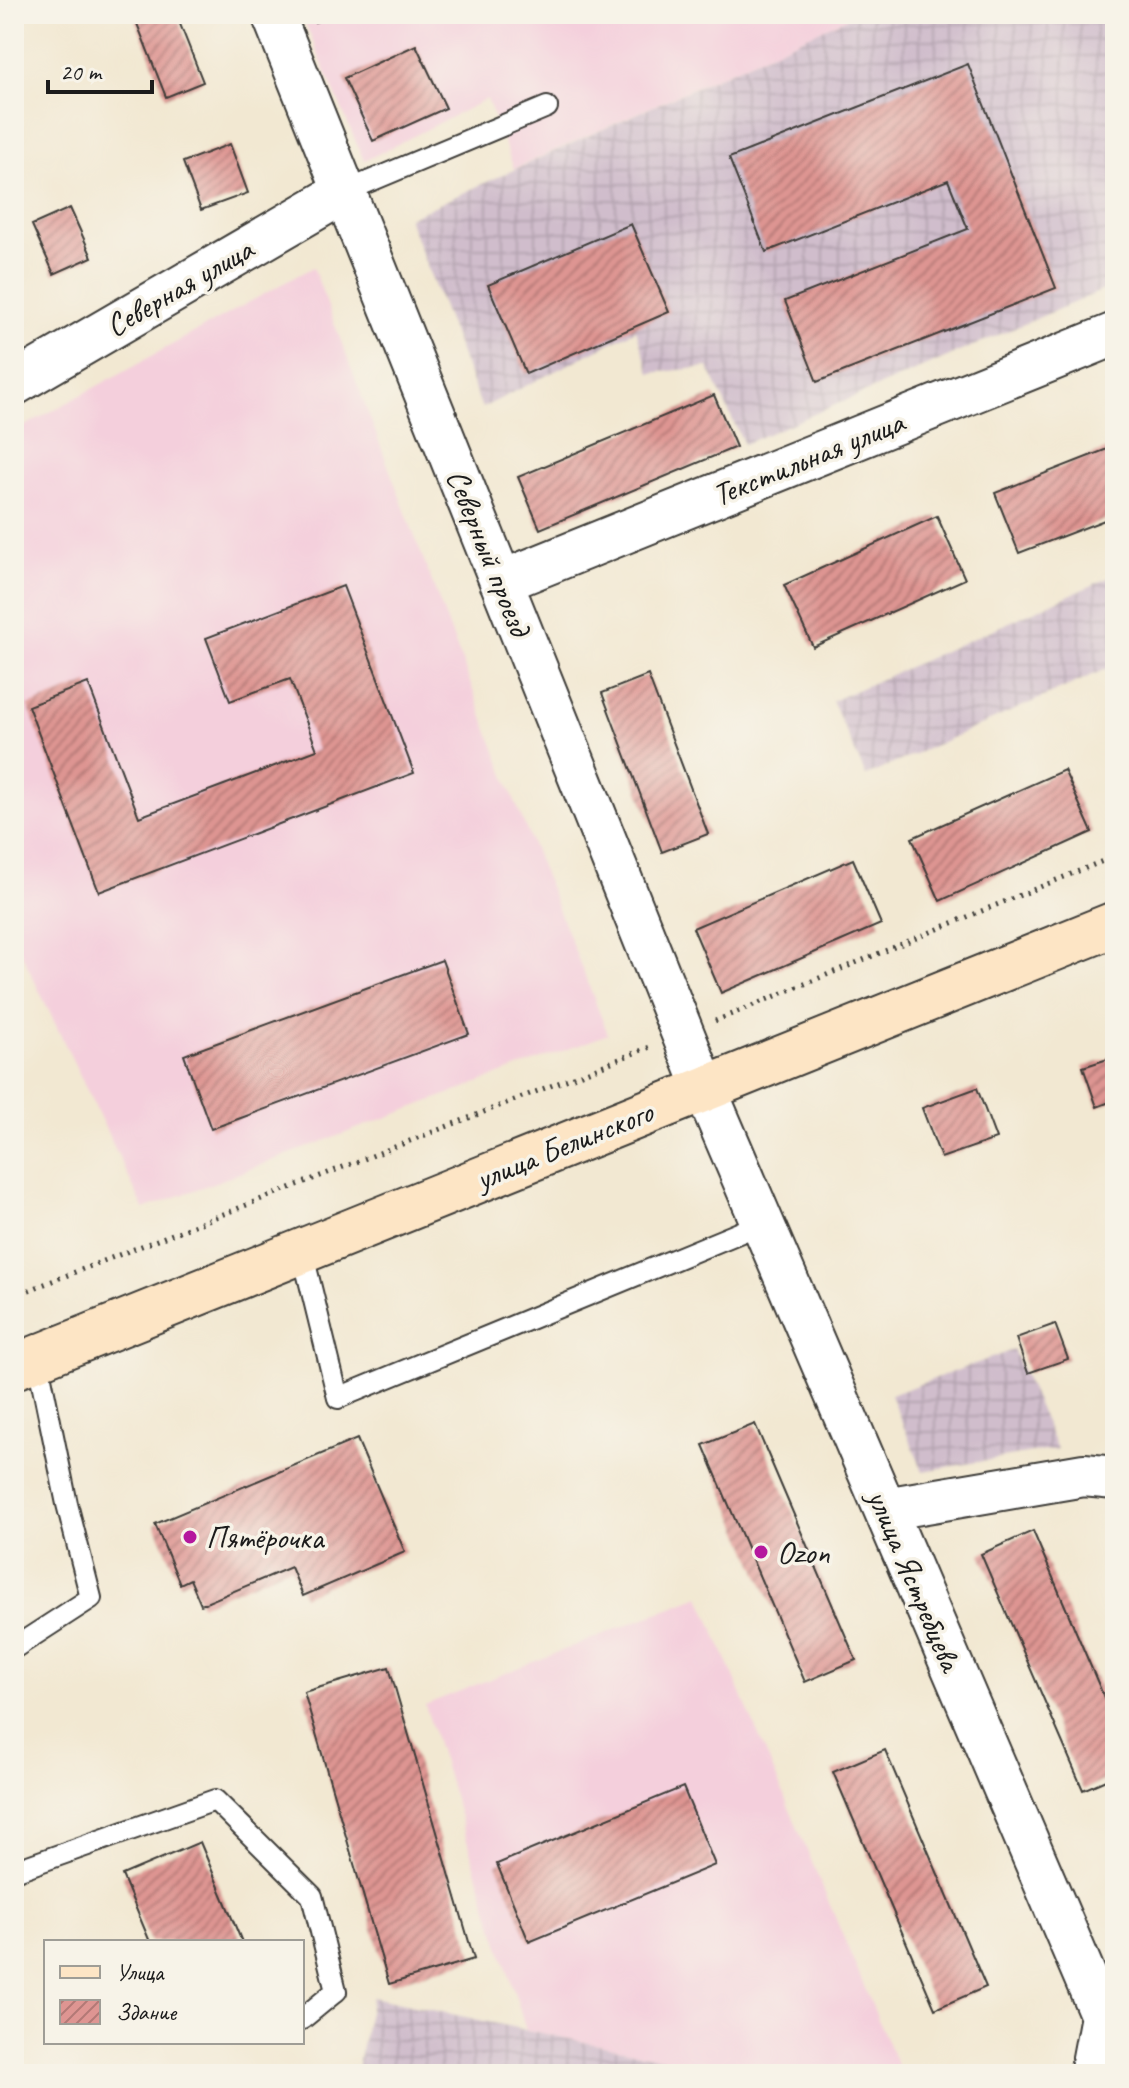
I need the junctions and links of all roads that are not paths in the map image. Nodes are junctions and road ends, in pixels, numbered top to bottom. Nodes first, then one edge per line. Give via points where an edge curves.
1 (273, 14) edge
2 (547, 107) dead end
3 (344, 192) junction
4 (1115, 334) edge
5 (14, 384) edge
6 (501, 582) junction
7 (1115, 924) edge
8 (705, 1089) junction
9 (763, 1223) junction
10 (302, 1251) junction
11 (26, 1362) edge
12 (1115, 1478) edge
13 (885, 1509) junction
14 (14, 1648) edge
15 (14, 1871) edge
16 (304, 2017) edge
17 (1091, 2074) edge

1 - 3 street, Северный проезд
2 - 3 lane
3 - 5 street, Северная улица
3 - 6 street, Северный проезд
4 - 6 street, Текстильная улица
6 - 8 street, Северный проезд
7 - 8 main road, улица Белинского
8 - 9 street, улица Ястребцева
8 - 10 main road, улица Белинского
9 - 10 lane via 338,1398
9 - 13 street, улица Ястребцева
10 - 11 main road, улица Белинского
11 - 14 lane via 91,1598
12 - 13 street via 1084,1475
13 - 17 street, улица Ястребцева via 1102,2016
15 - 16 lane via 215,1800 312,1896 336,1991

